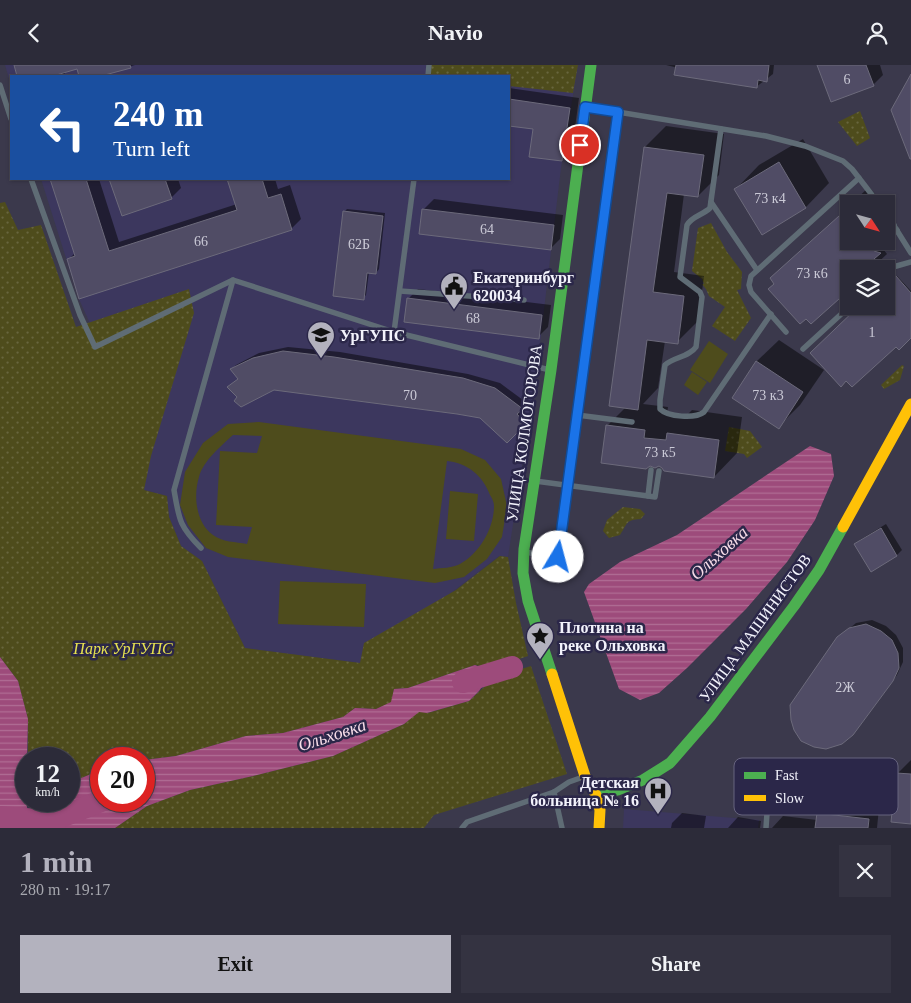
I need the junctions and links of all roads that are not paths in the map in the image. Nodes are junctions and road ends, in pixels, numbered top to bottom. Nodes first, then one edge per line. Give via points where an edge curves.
1 (591, 65) edge
2 (0, 85) edge
3 (585, 107) junction
4 (618, 112) junction
5 (10, 116) edge
6 (722, 129) junction
7 (859, 178) junction
8 (31, 180) edge
9 (414, 180) edge
10 (872, 195) edge
11 (711, 202) junction
12 (895, 227) edge
13 (911, 253) edge
14 (911, 262) edge
15 (895, 266) edge
16 (757, 270) junction
17 (233, 280) junction
18 (400, 291) junction
19 (524, 300) dead end
20 (771, 314) junction
21 (840, 315) edge
22 (394, 332) junction
23 (786, 332) dead end
24 (803, 349) dead end
25 (550, 370) junction
26 (911, 404) edge
27 (577, 415) junction
28 (632, 422) dead end
29 (651, 470) dead end
30 (659, 471) dead end
31 (533, 481) junction
32 (568, 486) junction
33 (648, 496) junction
34 (202, 548) dead end
35 (524, 552) junction
36 (586, 776) junction
37 (554, 792) junction
38 (596, 795) junction
39 (767, 815) edge
40 (462, 828) edge
41 (562, 828) edge
42 (598, 828) edge
43 (766, 828) edge

1 - 3 street, УЛИЦА КОЛМОГОРОВА
2 - 5 lane
3 - 4 lane
3 - 25 street, УЛИЦА КОЛМОГОРОВА
4 - 6 lane
4 - 27 lane
6 - 7 lane via 766,136 830,154 843,161
6 - 11 lane
7 - 10 lane
7 - 16 lane
8 - 17 lane via 80,315 95,347
9 - 18 lane
11 - 16 lane
11 - 20 lane via 706,212 687,225 680,277 702,297 696,347 665,365 660,409 664,413 694,417 704,412
12 - 13 lane
14 - 15 lane
16 - 20 lane via 751,276 751,292
17 - 22 lane
17 - 34 lane via 174,490 180,521 189,537
18 - 19 lane
18 - 22 lane
20 - 23 lane
21 - 24 lane
22 - 25 lane
25 - 31 street, УЛИЦА КОЛМОГОРОВА
26 - 38 street, УЛИЦА МАШИНИСТОВ via 819,570 710,717 670,763 643,780
27 - 28 lane
27 - 32 lane
29 - 33 lane
30 - 33 lane via 656,497
31 - 32 lane
31 - 35 street, УЛИЦА КОЛМОГОРОВА
32 - 33 lane
32 - 35 lane via 558,557
35 - 36 street, УЛИЦА КОЛМОГОРОВА via 523,573 528,601
36 - 37 lane
36 - 38 street, УЛИЦА КОЛМОГОРОВА
37 - 40 lane via 467,822
37 - 41 lane
38 - 42 street via 600,810
39 - 43 lane

